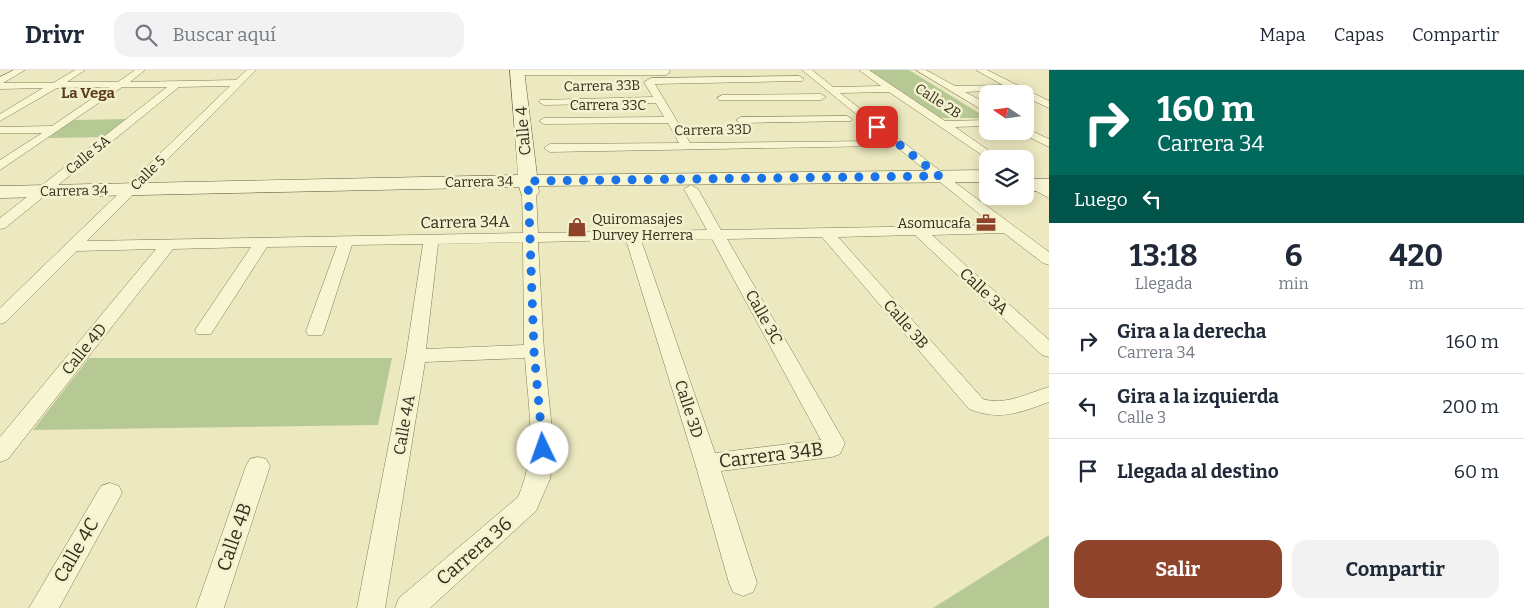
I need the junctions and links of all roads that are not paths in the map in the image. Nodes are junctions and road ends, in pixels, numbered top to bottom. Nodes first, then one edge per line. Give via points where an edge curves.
1 (21, 70) edge
2 (81, 70) edge
3 (141, 70) edge
4 (252, 70) edge
5 (863, 70) edge
6 (920, 70) edge
7 (980, 70) edge
8 (518, 72) edge
9 (675, 74) edge
10 (802, 74) edge
11 (706, 79) junction
12 (0, 81) edge
13 (239, 83) junction
14 (176, 84) junction
15 (54, 85) junction
16 (119, 85) junction
17 (1009, 85) edge
18 (0, 86) edge
19 (891, 89) junction
20 (953, 89) junction
21 (979, 89) edge
22 (830, 90) junction
23 (821, 97) dead end
24 (722, 98) junction
25 (1034, 98) edge
26 (660, 100) junction
27 (544, 102) dead end
28 (979, 104) edge
29 (1049, 105) edge
30 (0, 118) edge
31 (847, 119) dead end
32 (672, 120) junction
33 (741, 120) junction
34 (544, 121) dead end
35 (979, 123) edge
36 (944, 124) junction
37 (54, 129) junction
38 (0, 130) edge
39 (1034, 135) edge
40 (761, 144) junction
41 (876, 144) dead end
42 (1049, 144) edge
43 (686, 145) junction
44 (550, 148) dead end
45 (982, 150) edge
46 (0, 166) edge
47 (979, 177) edge
48 (946, 181) junction
49 (979, 185) edge
50 (528, 186) junction
51 (691, 189) junction
52 (0, 192) edge
53 (125, 195) junction
54 (36, 197) junction
55 (0, 202) edge
56 (0, 225) edge
57 (1007, 229) junction
58 (919, 231) junction
59 (827, 233) junction
60 (718, 235) junction
61 (632, 236) junction
62 (529, 239) junction
63 (430, 240) junction
64 (346, 242) junction
65 (262, 243) junction
66 (168, 245) junction
67 (74, 246) junction
68 (1049, 260) edge
69 (0, 318) edge
70 (204, 330) dead end
71 (315, 331) dead end
72 (534, 351) junction
73 (1049, 351) edge
74 (416, 356) junction
75 (1049, 394) edge
76 (3, 445) edge
77 (834, 446) joint
78 (707, 463) junction
79 (258, 466) dead end
80 (534, 490) joint
81 (110, 493) dead end
82 (743, 583) dead end
83 (43, 608) edge
84 (210, 608) edge
85 (371, 608) edge
86 (409, 608) edge

1 - 12 street
2 - 15 street
3 - 16 street
4 - 13 street, Calle 5
5 - 19 street, Calle 2B
6 - 20 street
7 - 17 street
8 - 9 street
8 - 50 street, Calle 4
9 - 11 street
9 - 26 street via 648,82
10 - 11 street
10 - 22 street
11 - 24 street
13 - 14 street
13 - 53 street, Calle 5
14 - 16 street
14 - 54 street, Calle 5A
15 - 16 street
15 - 18 street
15 - 30 street
16 - 37 street
19 - 22 street
19 - 36 street, Calle 2B
20 - 21 street
20 - 28 street
22 - 48 street
23 - 24 street
24 - 33 street
25 - 29 street
26 - 27 street, Carrera 33B
26 - 32 street
31 - 33 street
32 - 34 street, Carrera 33C
32 - 43 street
33 - 40 street
35 - 36 street
36 - 45 street, Calle 2B
37 - 38 street
37 - 46 street
39 - 42 street
40 - 41 street, Carrera 33D
40 - 43 street, Carrera 33D
43 - 44 street, Carrera 33D
47 - 48 street, Carrera 34
48 - 49 street, Carrera 34
48 - 50 street, Carrera 34
48 - 51 street, Carrera 34
48 - 57 street
50 - 51 street, Carrera 34
50 - 53 street, Carrera 34
50 - 62 street, Calle 4
51 - 60 street, Calle 3C
52 - 54 street, Carrera 34
53 - 54 street, Carrera 34
53 - 67 street, Calle 5
54 - 55 street, Carrera 34
54 - 56 street, Calle 5A
57 - 58 street, Carrera 34A
57 - 68 street
58 - 59 street, Carrera 34A
58 - 73 street, Calle 3A
59 - 60 street, Carrera 34A
59 - 75 street, Calle 3B via 976,404 1002,410
60 - 61 street, Carrera 34A
60 - 77 street, Calle 3C
61 - 62 street, Carrera 34A
61 - 78 street, Calle 3D
62 - 63 street, Carrera 34A
62 - 72 street, Calle 4
63 - 64 street, Carrera 34A
63 - 74 street, Calle 4A
64 - 65 street, Carrera 34A
64 - 71 street
65 - 66 street, Carrera 34A
65 - 70 street
66 - 67 street, Carrera 34A
66 - 76 street, Calle 4D
67 - 69 street, Calle 5
72 - 74 street
72 - 80 street, Calle 4 via 543,449
74 - 85 street, Calle 4A
77 - 78 street, Carrera 34B
78 - 82 street, Calle 3D
79 - 84 street, Calle 4B
80 - 86 street, Carrera 36 via 527,504 512,519
81 - 83 street, Calle 4C

